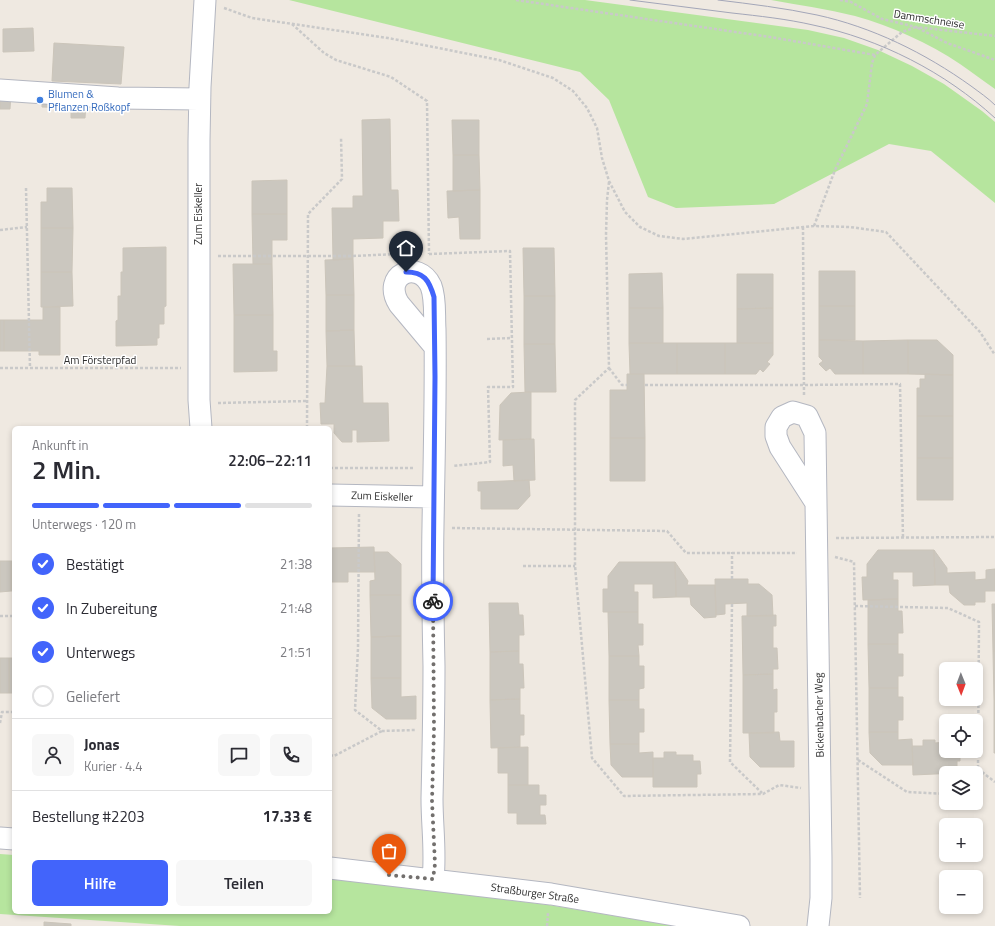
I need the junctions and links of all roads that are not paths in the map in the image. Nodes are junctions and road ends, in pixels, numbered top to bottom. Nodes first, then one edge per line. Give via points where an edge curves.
1 (205, 0) edge
2 (0, 90) edge
3 (199, 99) junction
4 (435, 347) junction
5 (201, 426) edge
6 (332, 495) edge
7 (434, 497) junction
8 (816, 503) junction
9 (0, 838) edge
10 (12, 839) edge
11 (332, 868) edge
12 (433, 879) junction
13 (739, 926) edge
14 (818, 926) edge

1 - 3 street, Zum Eiskeller
2 - 3 street via 118,98
3 - 5 street, Zum Eiskeller
4 - 4 street via 434,297 431,285 418,273 406,272 399,276 394,288 394,297
4 - 7 street
6 - 7 street, Zum Eiskeller
7 - 12 street
8 - 8 street, Bickenbacher Weg via 815,433 807,416 793,412 782,417 776,427 776,436 780,447
8 - 14 street, Bickenbacher Weg via 821,898
9 - 10 street
11 - 12 street, Straßburger Straße
12 - 13 street, Straßburger Straße via 551,894

